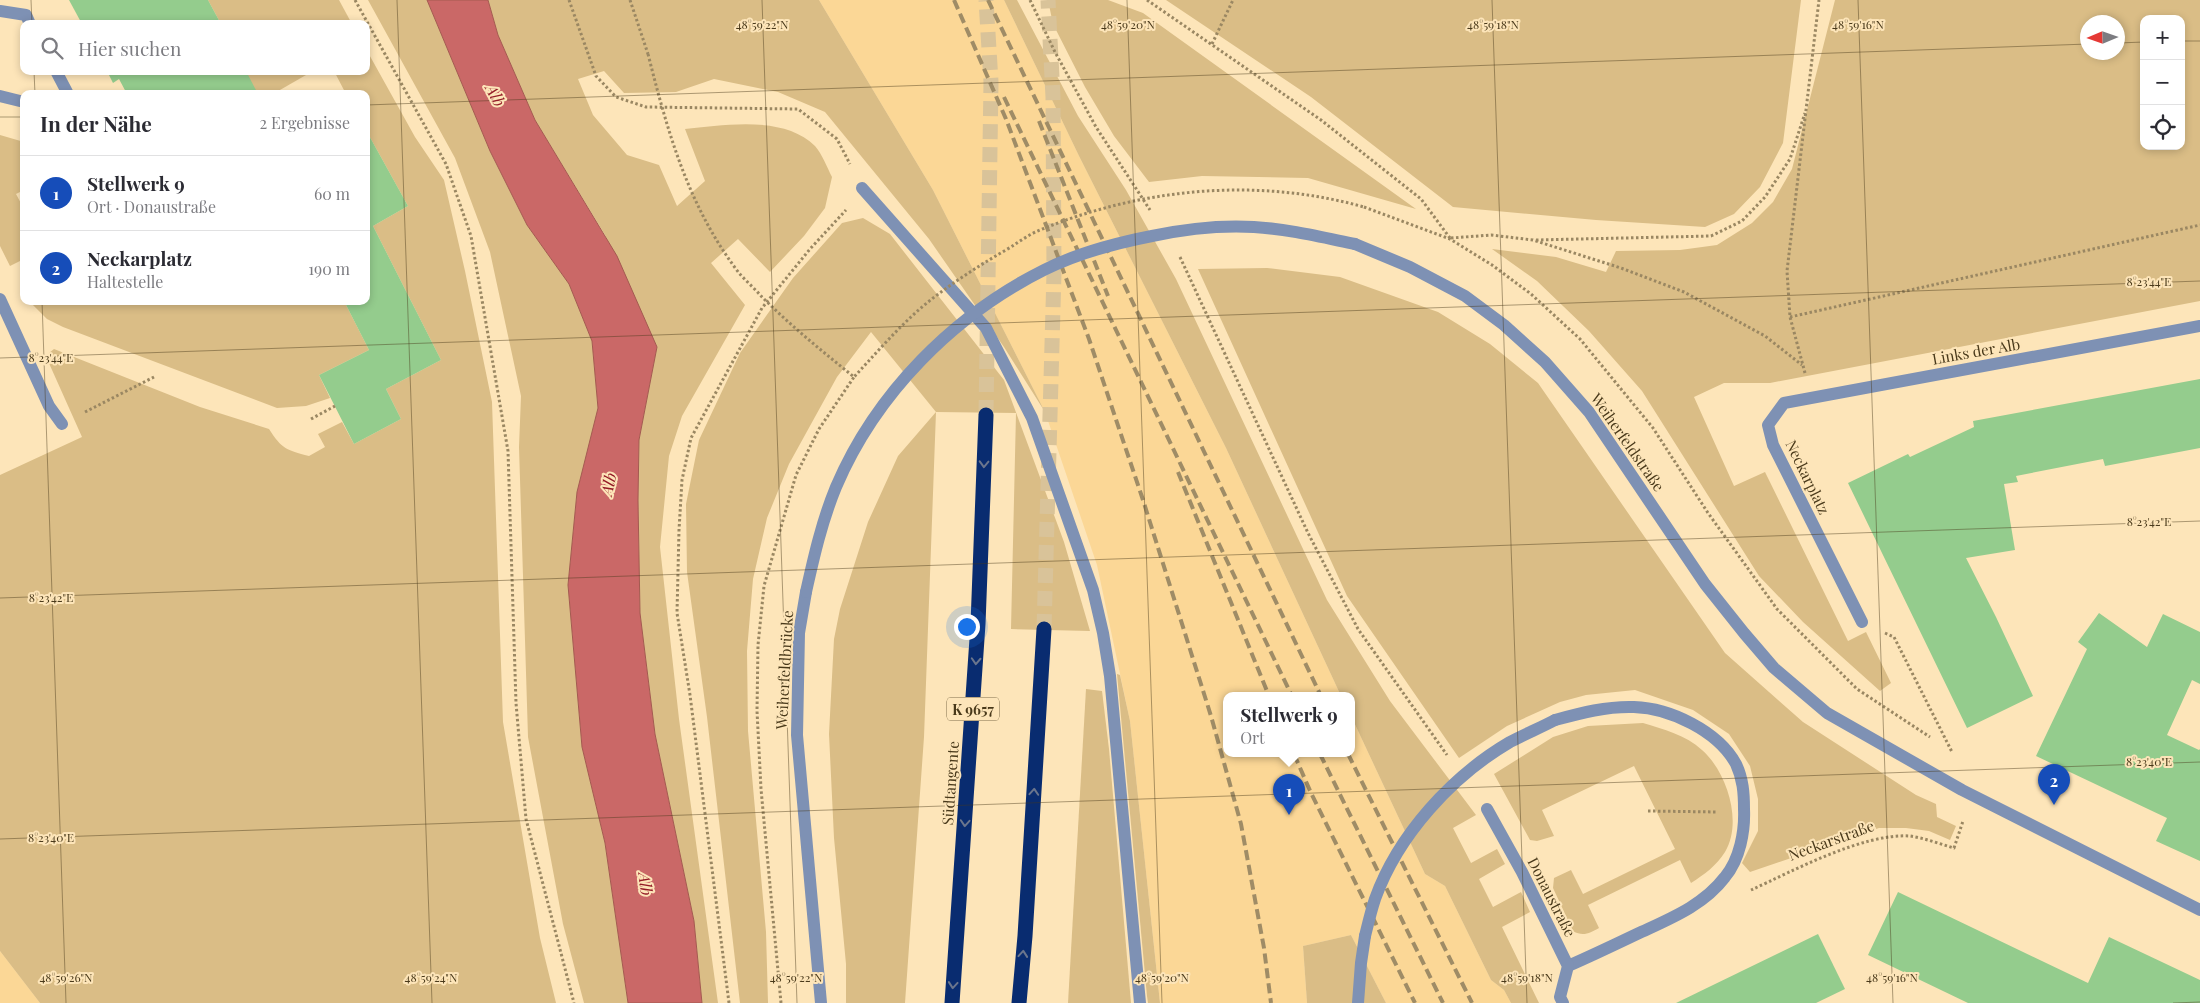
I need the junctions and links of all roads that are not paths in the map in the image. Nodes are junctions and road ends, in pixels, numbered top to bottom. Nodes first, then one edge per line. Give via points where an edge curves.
1 (0, 11) edge
2 (28, 20) edge
3 (58, 75) edge
4 (66, 90) edge
5 (0, 96) edge
6 (20, 101) edge
7 (862, 188) road end
8 (1354, 244) joint
9 (0, 300) edge
10 (2200, 326) edge
11 (986, 415) tunnel mouth
12 (62, 424) road end
13 (1768, 425) joint
14 (1862, 622) road end
15 (1044, 629) tunnel mouth
16 (1487, 809) dead end
17 (2200, 910) edge
18 (1568, 966) junction
19 (821, 1003) edge
20 (952, 1003) edge
21 (1019, 1003) edge
22 (1140, 1003) edge
23 (1358, 1003) edge
24 (1563, 1003) edge

1 - 2 street via 26,15
3 - 4 street
5 - 6 street
7 - 22 street via 986,328 1032,418 1093,590 1110,676
8 - 17 street, Weiherfeldstraße via 1410,267 1466,296 1545,362 1589,412 1705,584 1744,633 1774,668 1827,713 1962,790
8 - 19 street, Weiherfeldbrücke, bridge via 1311,234 1253,227 1176,231 1083,254 1046,269 969,316 930,351 879,410 836,486 819,534 799,633 797,735
9 - 12 street via 49,406
10 - 13 street, Links der Alb via 1784,403
11 -> 20 highway, Südtangente / K 9657 via 978,624
13 - 14 street, Neckarplatz via 1773,445
21 -> 15 highway
16 - 18 street, Donaustraße
18 - 23 street, bridge via 1688,910 1726,876 1736,856 1743,834 1744,785 1736,764 1722,746 1686,721 1652,709 1597,710 1555,720 1484,760 1414,826 1388,870 1365,936
18 - 24 street via 1560,997

